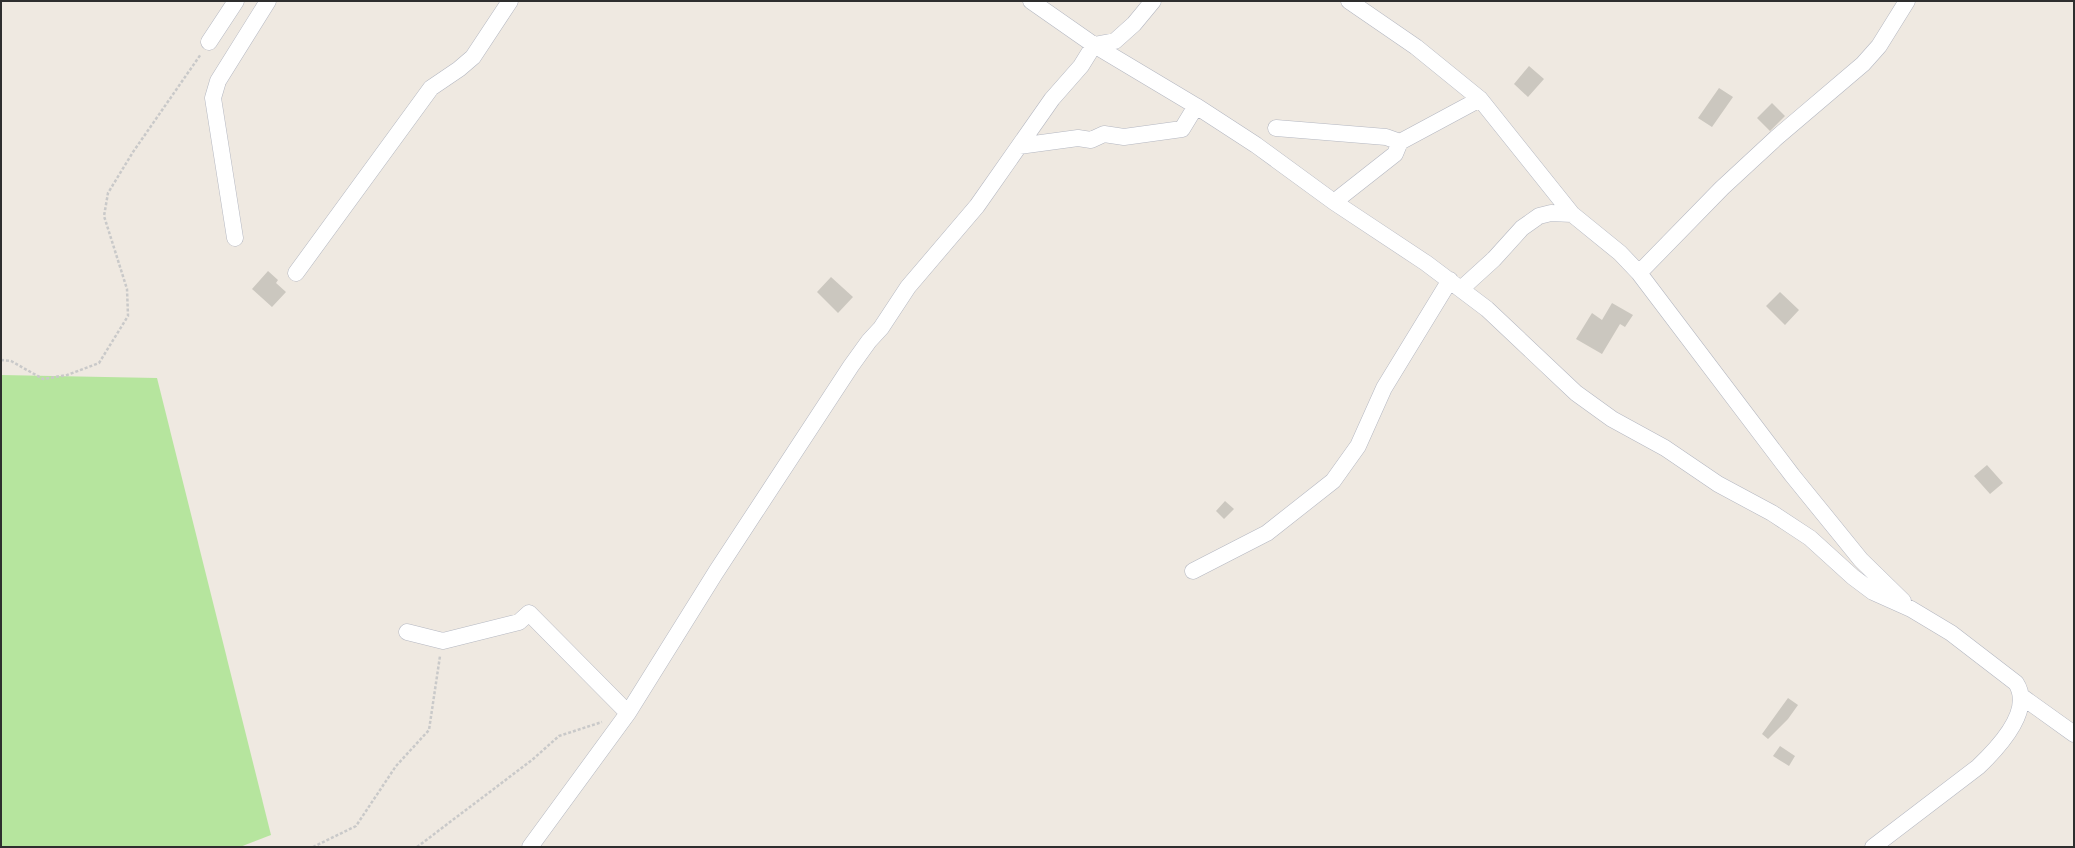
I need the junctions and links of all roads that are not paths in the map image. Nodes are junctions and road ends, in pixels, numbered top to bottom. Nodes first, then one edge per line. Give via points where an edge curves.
1 (236, 1) edge
2 (268, 1) edge
3 (510, 1) edge
4 (1031, 1) edge
5 (1153, 1) edge
6 (1349, 1) edge
7 (1907, 1) edge
8 (209, 42) road end
9 (1094, 45) junction
10 (1480, 98) junction
11 (1196, 106) junction
12 (1276, 128) dead end
13 (1400, 142) junction
14 (1019, 146) junction
15 (1334, 202) junction
16 (1572, 214) junction
17 (235, 238) dead end
18 (296, 273) dead end
19 (1639, 273) junction
20 (1455, 285) junction
21 (1193, 572) dead end
22 (1911, 609) junction
23 (407, 632) dead end
24 (2021, 696) junction
25 (628, 713) junction
26 (2074, 734) edge
27 (530, 847) edge
28 (1873, 847) edge

1 - 8 street
2 - 17 street via 218,81 213,98
3 - 18 street via 473,57 431,88
4 - 9 street
5 - 9 street via 1116,41
6 - 10 street via 1416,46
7 - 19 street via 1879,46 1863,64 1722,188
9 - 11 street
9 - 14 street via 1081,66 1052,99
10 - 13 street
10 - 16 street
11 - 14 street via 1182,129 1124,137 1104,134 1091,140 1078,138
11 - 15 street via 1256,144
12 - 13 street via 1386,137
13 - 15 street via 1395,154
14 - 25 street via 978,206 908,287 881,328 840,381
15 - 20 street
16 - 19 street via 1620,253
16 - 20 street via 1551,213 1539,216 1522,228 1494,259
19 - 22 street via 1861,560
20 - 21 street via 1384,388 1358,446 1333,481 1267,533
20 - 22 street via 1487,309 1576,393 1612,419 1665,448 1718,484 1772,513 1810,538 1873,592
22 - 24 street via 1990,661 2016,683
23 - 25 street via 443,640 519,622 529,613
24 - 26 street
24 - 28 street via 2017,717 1992,754
25 - 27 street

